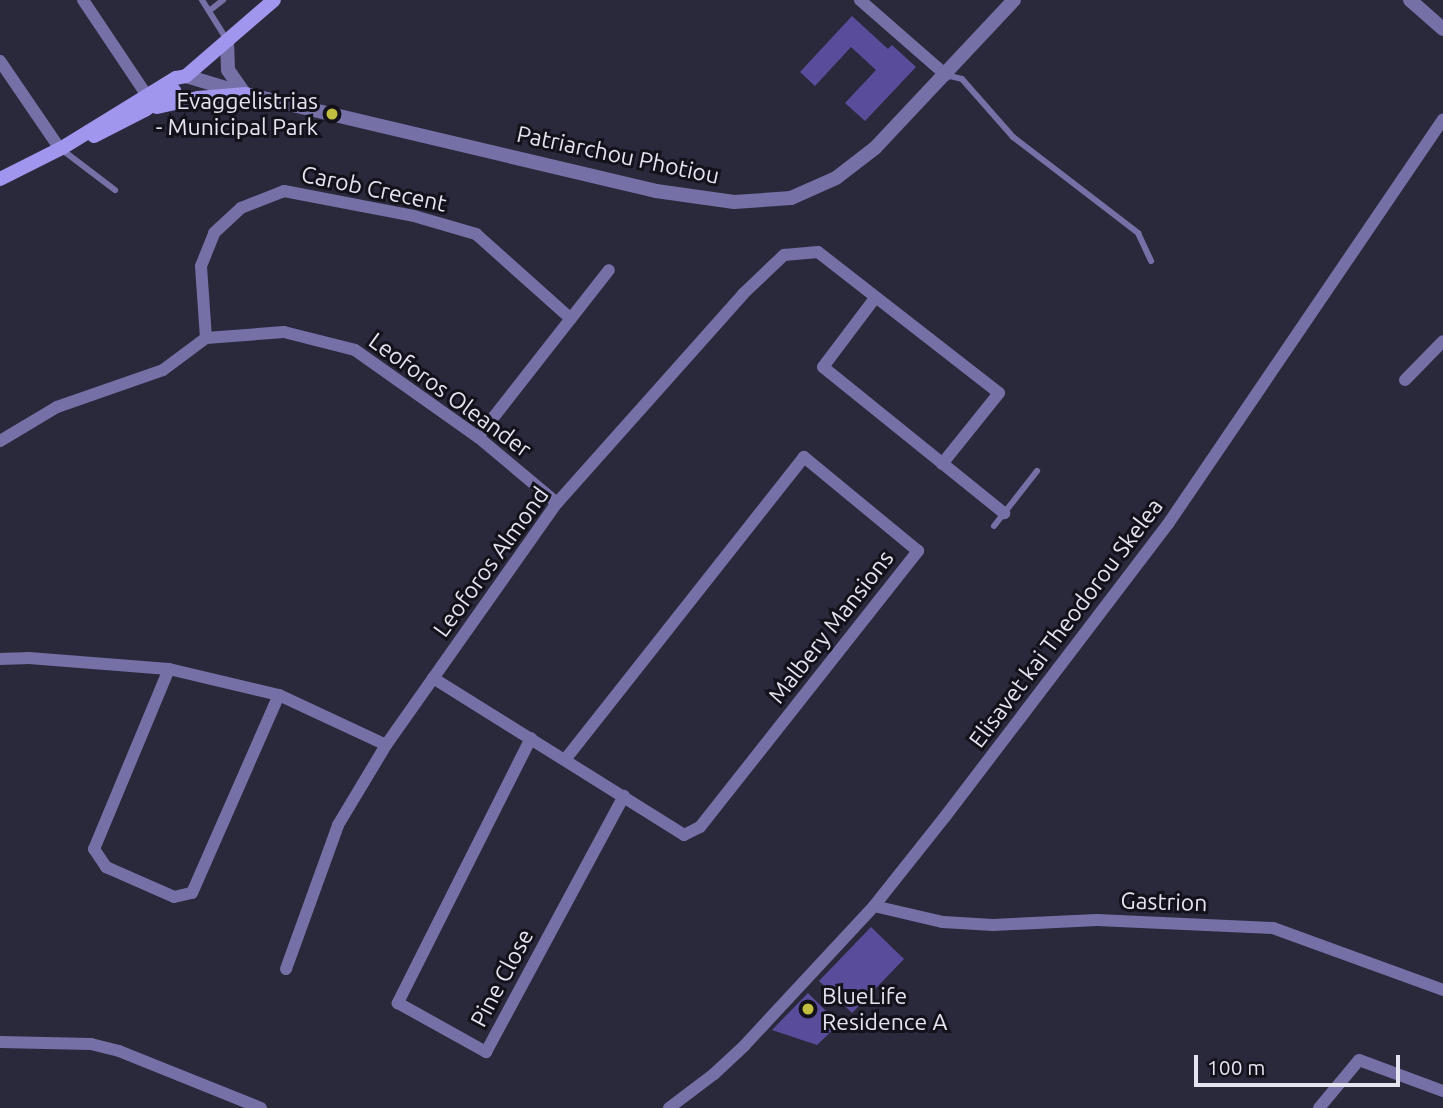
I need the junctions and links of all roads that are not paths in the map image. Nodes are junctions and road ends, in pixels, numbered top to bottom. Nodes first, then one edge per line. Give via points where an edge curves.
1 (83, 0) edge
2 (202, 0) edge
3 (223, 0) edge
4 (860, 0) edge
5 (1013, 0) edge
6 (1410, 0) edge
7 (267, 2) edge
8 (209, 11) junction
9 (1443, 29) edge
10 (228, 41) junction
11 (0, 61) edge
12 (946, 75) junction
13 (186, 76) junction
14 (246, 94) junction
15 (146, 104) junction
16 (1443, 120) edge
17 (61, 148) junction
18 (0, 179) edge
19 (115, 190) dead end
20 (1151, 261) dead end
21 (609, 270) dead end
22 (875, 298) junction
23 (570, 319) junction
24 (206, 338) junction
25 (1443, 341) edge
26 (1405, 380) dead end
27 (478, 436) junction
28 (0, 441) edge
29 (942, 464) junction
30 (1038, 471) dead end
31 (557, 503) junction
32 (1004, 513) junction
33 (994, 526) dead end
34 (0, 659) edge
35 (169, 669) junction
36 (433, 678) junction
37 (279, 695) junction
38 (531, 738) junction
39 (386, 745) junction
40 (565, 760) junction
41 (624, 796) junction
42 (874, 906) junction
43 (286, 969) dead end
44 (1443, 990) edge
45 (0, 1042) edge
46 (1443, 1091) edge
47 (261, 1108) edge
48 (669, 1108) edge
49 (1319, 1108) edge

1 - 15 street
2 - 8 lane
3 - 8 lane
4 - 12 street
5 - 12 street, Patriarchou Photiou
6 - 9 street
7 - 10 main road
8 - 10 lane
10 - 13 main road
10 - 14 street via 228,70
11 - 17 street
12 - 14 street, Patriarchou Photiou via 875,148 836,178 791,198 734,202 656,191
12 - 20 lane via 962,79 1013,137 1138,233
13 - 14 street, Patriarchou Photiou
13 - 15 main road via 178,89
14 - 15 main road
15 - 17 main road
16 - 42 street, Elisavet kai Theodorou Skelea via 1168,524
17 - 18 main road
17 - 19 lane
21 - 23 street
22 - 29 street via 823,367
22 - 29 street via 999,393
22 - 31 street, Leoforos Almond via 818,252 784,255 743,294
23 - 24 street, Carob Crecent via 476,234 414,216 284,191 241,208 214,233 201,266
23 - 27 street
24 - 27 street, Leoforos Oleander via 284,332 355,350
24 - 28 street via 163,370 57,407
25 - 26 street
27 - 31 street, Leoforos Oleander
29 - 32 street
30 - 32 lane
31 - 36 street, Leoforos Almond
32 - 33 lane
34 - 35 street
35 - 37 street
35 - 37 street via 94,849 106,867 174,897 192,892
36 - 38 street, Malbery Mansions
36 - 39 street, Leoforos Almond
37 - 39 street
38 - 40 street, Malbery Mansions
38 - 41 street, Pine Close via 398,1003 486,1052
39 - 43 street, Leoforos Almond via 338,825
40 - 41 street, Malbery Mansions
40 - 41 street, Malbery Mansions via 804,457 918,551 700,827 684,835
42 - 44 street, Gastrion via 943,922 993,925 1097,920 1273,928
42 - 48 street, Elisavet kai Theodorou Skelea via 744,1046
45 - 47 street via 80,1043 119,1051
46 - 49 street via 1359,1060

